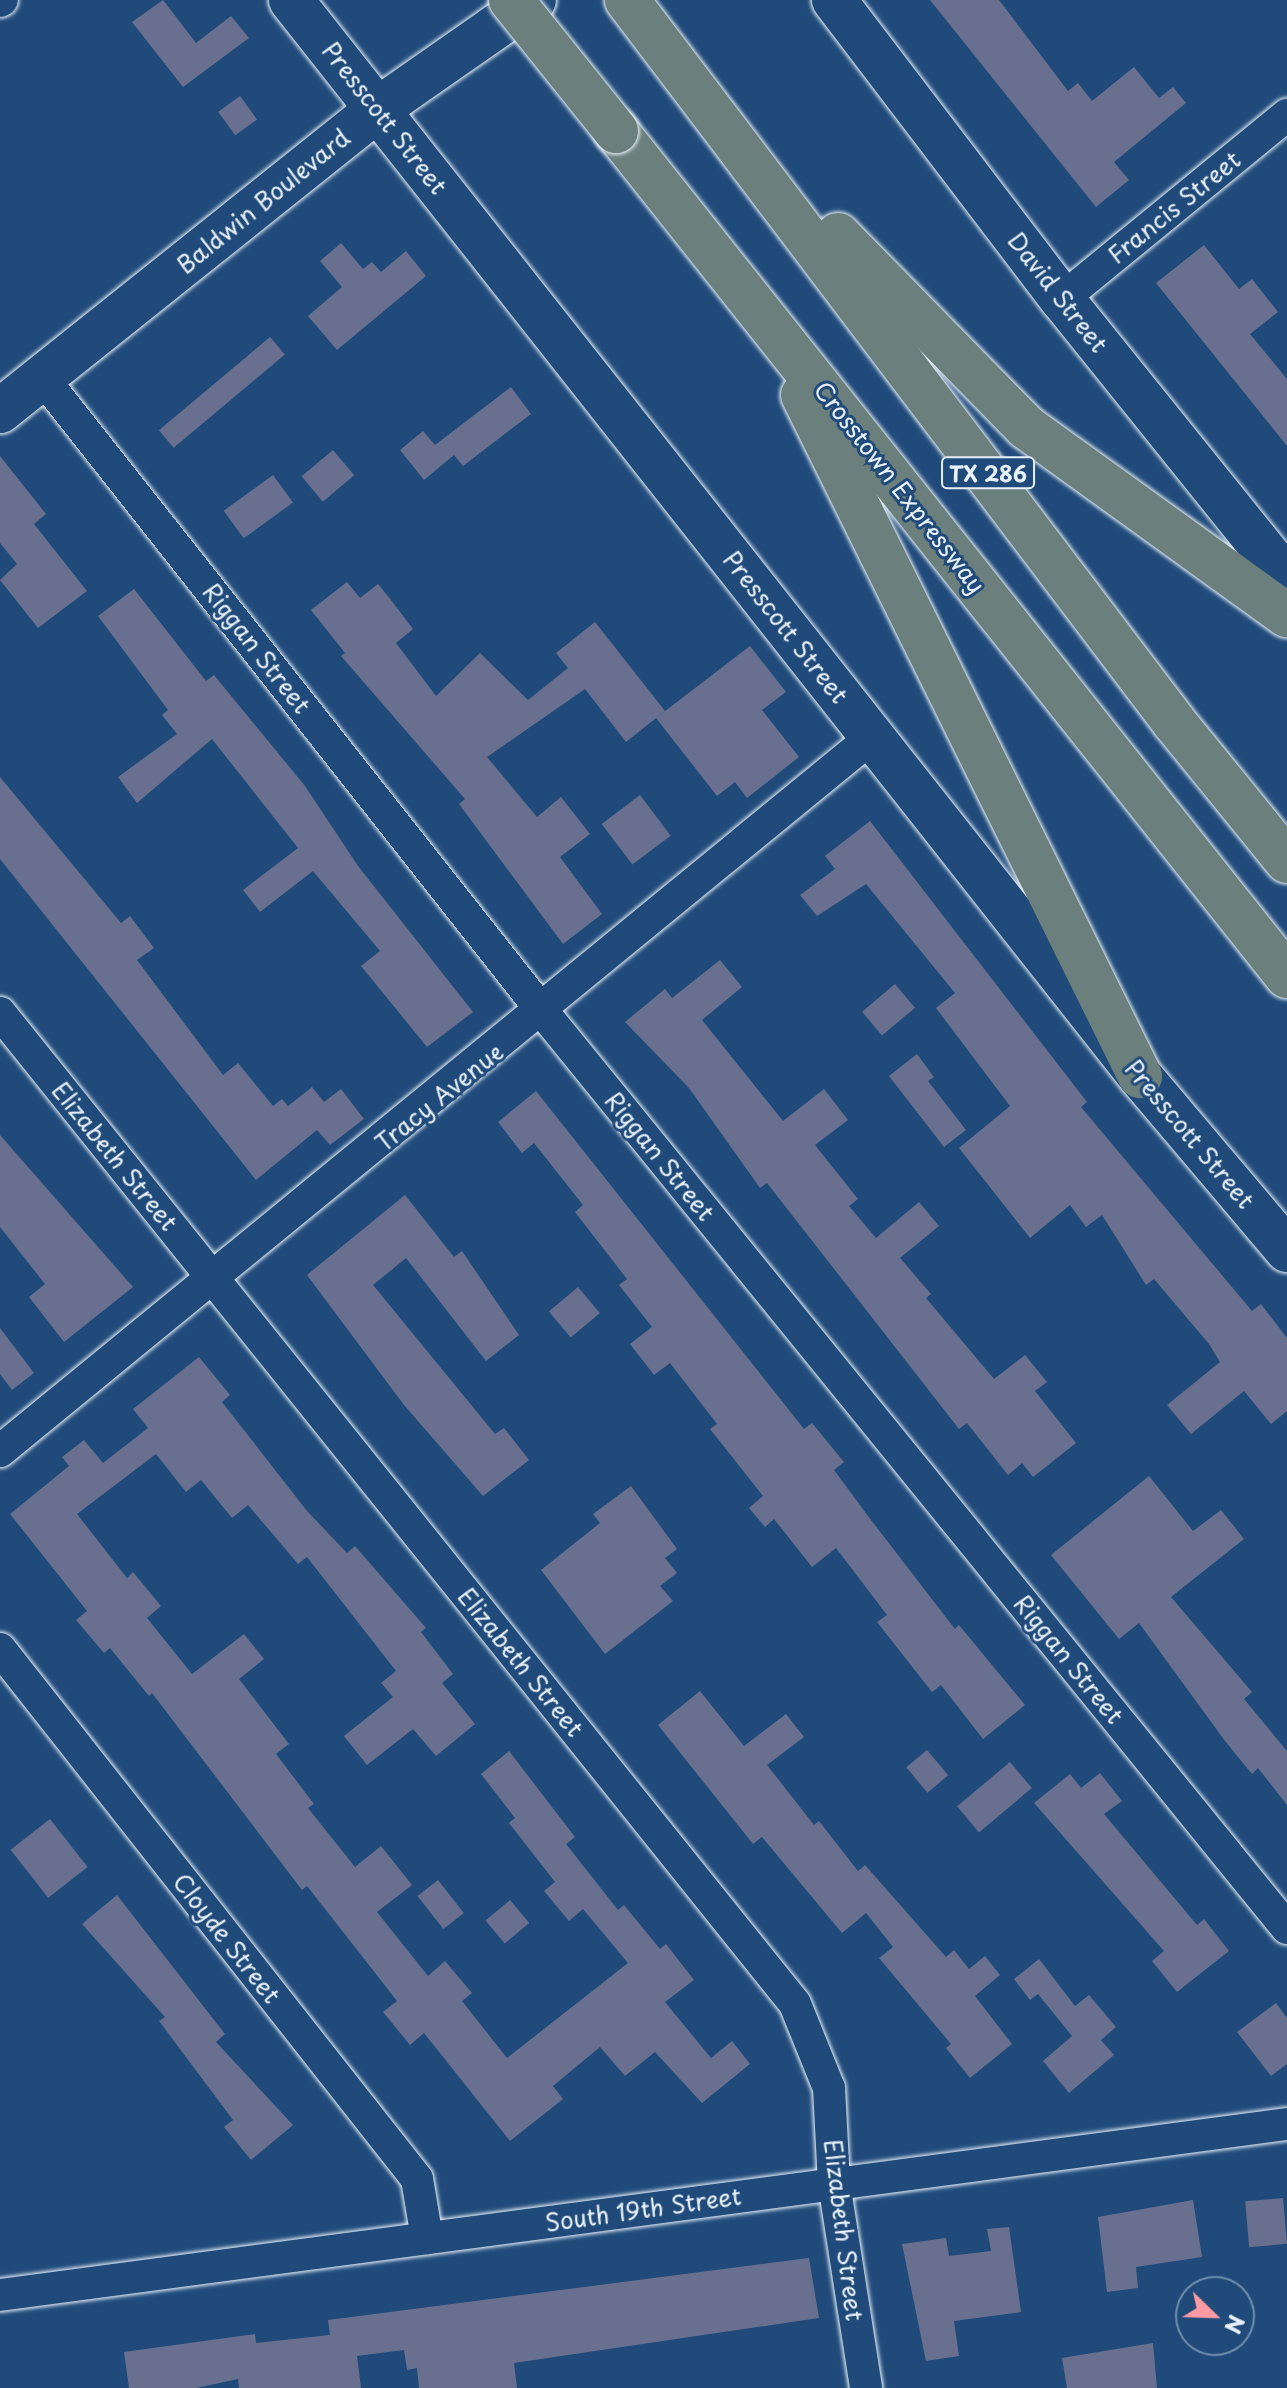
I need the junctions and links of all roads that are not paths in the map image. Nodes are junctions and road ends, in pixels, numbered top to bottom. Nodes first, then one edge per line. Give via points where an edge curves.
1 (291, 0) edge
2 (511, 0) edge
3 (534, 0) edge
4 (627, 0) edge
5 (834, 0) edge
6 (705, 97) junction
7 (378, 109) junction
8 (1287, 115) edge
9 (1062, 299) junction
10 (765, 317) junction
11 (15, 391) edge
12 (1287, 579) edge
13 (1287, 615) edge
14 (872, 737) junction
15 (1287, 861) edge
16 (1287, 976) edge
17 (543, 1012) junction
18 (0, 1013) edge
19 (1140, 1076) junction
20 (1287, 1250) edge
21 (213, 1278) junction
22 (0, 1451) edge
23 (0, 1649) edge
24 (1287, 1928) edge
25 (1287, 2124) edge
26 (834, 2183) junction
27 (427, 2238) junction
28 (0, 2295) edge
29 (866, 2388) edge

1 - 7 main road, Presscott Street
2 - 10 highway, Crosstown Expressway / TX 286, bridge
3 - 7 main road, Baldwin Boulevard
4 - 6 highway, TX 286
5 - 9 main road, David Street
6 - 13 highway via 1026,427
6 - 15 highway, TX 286 via 1164,710
7 - 11 main road, Baldwin Boulevard
7 - 14 main road, Presscott Street
8 - 9 street, Francis Street
9 - 12 main road, David Street
10 - 16 highway, Crosstown Expressway / TX 286
10 - 19 highway
11 - 17 street, Riggan Street
14 - 17 street, Tracy Avenue
14 - 19 main road, Presscott Street
17 - 21 street, Tracy Avenue
17 - 24 street, Riggan Street
18 - 21 street, Elizabeth Street
19 - 20 main road, Presscott Street
21 - 22 street, Tracy Avenue
21 - 26 street, Elizabeth Street via 795,2004 829,2088
23 - 27 street, Cloyde Street via 417,2179
25 - 26 street, South 19th Street
26 - 27 street, South 19th Street
26 - 29 street, Elizabeth Street
27 - 28 street, South 19th Street

